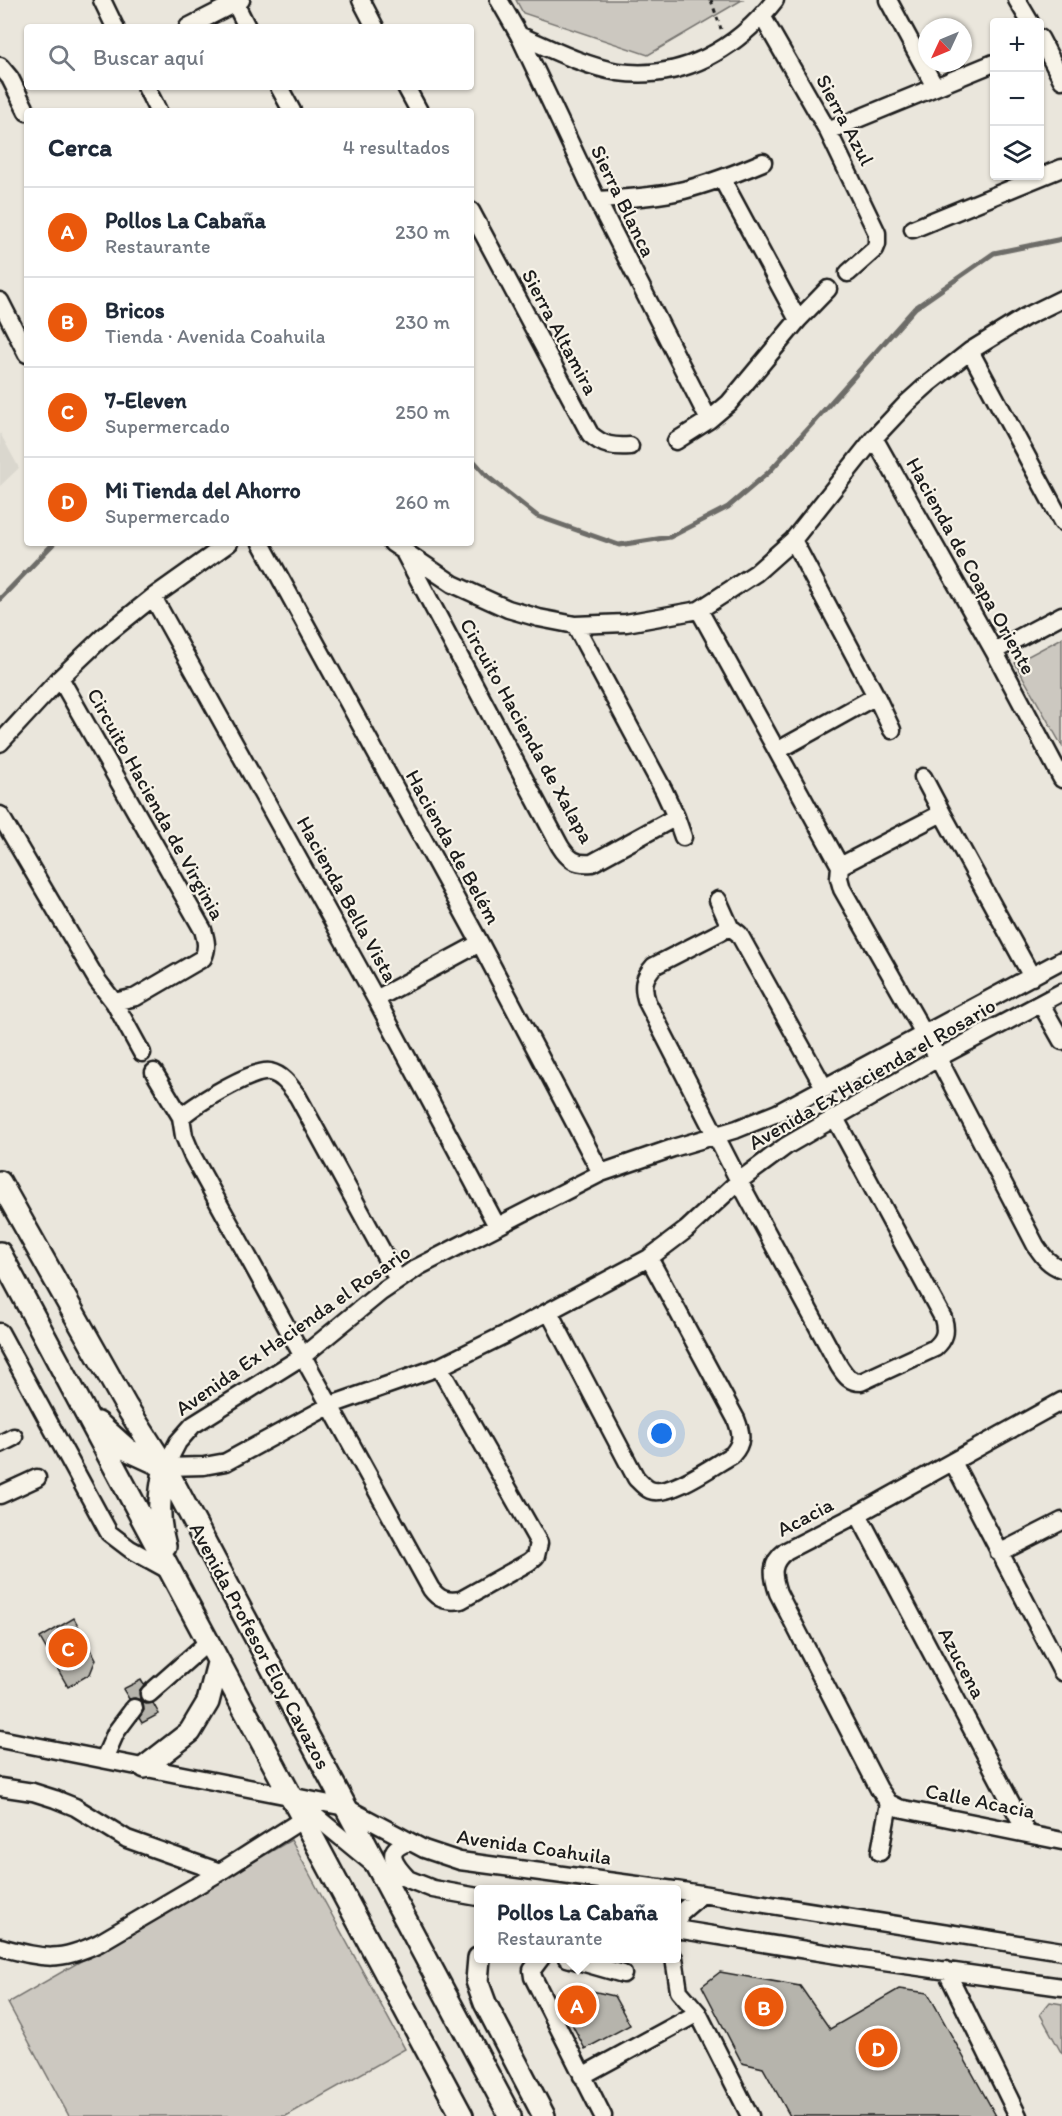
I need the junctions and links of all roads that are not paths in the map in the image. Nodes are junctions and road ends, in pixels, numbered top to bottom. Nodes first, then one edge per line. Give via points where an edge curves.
1 (361, 0) edge
2 (500, 0) edge
3 (775, 0) edge
4 (888, 0) edge
5 (1017, 0) edge
6 (102, 1) edge
7 (238, 2) edge
8 (762, 16) junction
9 (1028, 18) edge
10 (114, 24) edge
11 (194, 24) edge
12 (247, 24) edge
13 (373, 24) edge
14 (519, 35) junction
15 (1044, 49) edge
16 (990, 65) edge
17 (0, 66) edge
18 (1062, 80) edge
19 (935, 87) junction
20 (148, 90) edge
21 (281, 90) edge
22 (408, 90) edge
23 (25, 108) edge
24 (156, 108) edge
25 (290, 108) edge
26 (417, 108) edge
27 (828, 131) junction
28 (763, 162) dead end
29 (1062, 168) edge
30 (722, 179) junction
31 (597, 200) junction
32 (474, 219) edge
33 (913, 229) dead end
34 (848, 273) dead end
35 (828, 289) dead end
36 (1062, 299) edge
37 (0, 301) edge
38 (798, 320) junction
39 (24, 348) edge
40 (970, 351) junction
41 (710, 420) junction
42 (874, 438) junction
43 (676, 441) dead end
44 (630, 446) dead end
45 (1062, 522) edge
46 (793, 540) junction
47 (225, 546) edge
48 (263, 546) edge
49 (398, 547) edge
50 (153, 597) junction
51 (699, 610) junction
52 (1062, 615) edge
53 (575, 625) junction
54 (994, 651) junction
55 (60, 678) junction
56 (876, 696) junction
57 (892, 730) dead end
58 (0, 743) edge
59 (777, 751) junction
60 (923, 777) dead end
61 (1062, 779) edge
62 (942, 813) junction
63 (0, 815) edge
64 (676, 817) junction
65 (683, 837) dead end
66 (840, 866) junction
67 (718, 900) dead end
68 (730, 927) junction
69 (480, 944) junction
70 (1062, 960) edge
71 (1032, 977) junction
72 (1062, 992) edge
73 (376, 999) junction
74 (114, 1002) junction
75 (1041, 1004) junction
76 (924, 1035) junction
77 (1062, 1041) edge
78 (142, 1053) dead end
79 (938, 1058) junction
80 (154, 1072) dead end
81 (825, 1089) junction
82 (181, 1117) junction
83 (835, 1118) junction
84 (716, 1135) junction
85 (601, 1173) junction
86 (739, 1180) junction
87 (0, 1182) edge
88 (497, 1226) junction
89 (0, 1253) edge
90 (648, 1258) junction
91 (1062, 1269) edge
92 (398, 1280) junction
93 (549, 1312) junction
94 (2, 1340) edge
95 (303, 1356) junction
96 (439, 1367) junction
97 (80, 1401) junction
98 (1062, 1401) edge
99 (331, 1405) junction
100 (953, 1462) junction
101 (165, 1467) junction
102 (37, 1478) dead end
103 (0, 1495) edge
104 (858, 1514) junction
105 (1062, 1521) edge
106 (999, 1553) junction
107 (172, 1573) junction
108 (207, 1642) junction
109 (1057, 1650) edge
110 (218, 1664) junction
111 (1062, 1671) edge
112 (149, 1694) dead end
113 (134, 1708) dead end
114 (0, 1739) edge
115 (104, 1759) junction
116 (145, 1767) junction
117 (0, 1787) edge
118 (291, 1796) junction
119 (889, 1803) junction
120 (345, 1807) junction
121 (303, 1819) junction
122 (1027, 1833) junction
123 (1062, 1841) edge
124 (408, 1842) junction
125 (880, 1852) dead end
126 (377, 1867) junction
127 (220, 1872) junction
128 (575, 1876) junction
129 (408, 1880) junction
130 (583, 1885) edge
131 (641, 1885) edge
132 (681, 1891) edge
133 (702, 1894) junction
134 (474, 1896) edge
135 (681, 1918) edge
136 (681, 1923) edge
137 (0, 1947) edge
138 (1062, 1951) edge
139 (479, 1963) edge
140 (537, 1963) edge
141 (582, 1963) edge
142 (675, 1963) edge
143 (946, 1971) junction
144 (623, 1974) dead end
145 (1062, 1987) edge
146 (454, 2012) junction
147 (698, 2013) junction
148 (519, 2071) junction
149 (582, 2076) junction
150 (462, 2116) edge
151 (510, 2116) edge
152 (544, 2116) edge
153 (603, 2116) edge
154 (750, 2116) edge
155 (1018, 2116) edge

1 - 13 street
2 - 14 street, Sierra Blanca
3 - 8 street
4 - 19 street
5 - 9 street
6 - 10 street
7 - 11 street
7 - 12 street
8 - 14 street via 708,58 681,69 649,74 618,72 585,63
8 - 27 street, Sierra Azul
14 - 31 street, Sierra Blanca
15 - 18 street
16 - 19 street
17 - 23 street
19 - 27 street
20 - 24 street
21 - 25 street
22 - 26 street
27 - 34 street, Sierra Azul via 878,238 875,249
28 - 30 street
29 - 33 street
30 - 31 street via 664,194
30 - 38 street
31 - 41 street, Sierra Blanca
32 - 44 street, Sierra Altamira via 587,429 607,446
35 - 38 street
36 - 40 street
37 - 39 street
38 - 41 street
40 - 42 street via 907,403
40 - 45 street
41 - 43 street
42 - 46 street
42 - 54 street, Hacienda de Coapa Oriente
46 - 51 street via 756,573
46 - 56 street
47 - 50 street
48 - 69 street, Hacienda de Belém
49 - 53 street via 453,584 484,599 539,618
49 - 64 street, Circuito Hacienda de Xalapa via 565,855 582,864 592,862
50 - 55 street
50 - 73 street, Hacienda Bella Vista
51 - 53 street via 626,623
51 - 59 street
52 - 54 street
53 - 64 street
54 - 61 street, Hacienda de Coapa Oriente
55 - 58 street
55 - 74 street, Circuito Hacienda de Virginia via 206,940 206,951 198,963 135,996
56 - 57 street
56 - 59 street
59 - 66 street
60 - 62 street
62 - 66 street
62 - 71 street
63 - 74 street via 97,980
64 - 65 street
66 - 76 street via 842,888
67 - 68 street
68 - 81 street via 739,934
68 - 84 street via 654,966 644,982 647,1002
69 - 73 street
69 - 85 street, Hacienda de Belém
70 - 71 street, Avenida Ex Hacienda el Rosario
71 - 76 street, Avenida Ex Hacienda el Rosario
72 - 75 street, Avenida Ex Hacienda el Rosario
73 - 88 street, Hacienda Bella Vista
74 - 78 street
75 - 77 street
75 - 79 street, Avenida Ex Hacienda el Rosario
76 - 79 street
76 - 81 street, Avenida Ex Hacienda el Rosario
79 - 83 street, Avenida Ex Hacienda el Rosario
79 - 91 street via 1036,1246 1054,1267
80 - 82 street
81 - 84 street, Avenida Ex Hacienda el Rosario via 777,1113
82 - 92 street via 249,1076 267,1072 278,1075 298,1097
82 - 95 street via 192,1155
83 - 86 street, Avenida Ex Hacienda el Rosario via 786,1146
83 - 86 street via 943,1318 945,1335 935,1348 861,1382 848,1379
84 - 85 street, Avenida Ex Hacienda el Rosario
84 - 86 street
85 - 88 street, Avenida Ex Hacienda el Rosario
86 - 90 street, Avenida Ex Hacienda el Rosario via 686,1230
87 - 101 main road, Avenida Profesor Eloy Cavazos via 126,1406
88 - 92 street, Avenida Ex Hacienda el Rosario
89 - 97 main road, Avenida Profesor Eloy Cavazos
90 - 93 street, Avenida Ex Hacienda el Rosario
90 - 93 street via 742,1439 732,1455 679,1485 661,1492 651,1490 636,1478
92 - 95 street, Avenida Ex Hacienda el Rosario
93 - 96 street, Avenida Ex Hacienda el Rosario
94 - 107 street via 109,1533
95 - 99 street
95 - 101 street, Avenida Ex Hacienda el Rosario via 193,1425 178,1442
96 - 99 street, Avenida Ex Hacienda el Rosario
96 - 99 street via 539,1543 536,1556 529,1562 461,1600 444,1600 431,1589
97 - 101 main road via 115,1440
97 - 107 main road, Avenida Profesor Eloy Cavazos
98 - 100 street, Acacia
99 - 101 street, Avenida Ex Hacienda el Rosario via 226,1462
100 - 104 street, Acacia
100 - 106 street
101 - 107 main road via 159,1506
101 - 120 main road, Avenida Profesor Eloy Cavazos
102 - 103 street
104 - 119 street, Acacia via 781,1555 772,1575
104 - 122 street, Azucena
105 - 106 street
106 - 109 street
107 - 108 main road, Avenida Profesor Eloy Cavazos
108 - 110 main road, Avenida Profesor Eloy Cavazos
108 - 112 street
109 - 111 street
110 - 116 main road via 208,1702 190,1732
110 - 118 main road, Avenida Profesor Eloy Cavazos
113 - 115 street via 116,1732
114 - 115 street, Avenida Coahuila
115 - 116 street, Avenida Coahuila
116 - 118 street, Avenida Coahuila
117 - 127 street via 56,1799 127,1839
118 - 120 street, Avenida Coahuila
118 - 121 main road, Avenida Profesor Eloy Cavazos
118 - 126 street, Avenida Coahuila
119 - 122 street, Calle Acacia
119 - 125 street
120 - 124 street, Avenida Coahuila
120 - 126 main road, Avenida Profesor Eloy Cavazos
121 - 127 street
121 - 150 main road, Avenida Profesor Eloy Cavazos
122 - 123 street, Calle Acacia
124 - 128 street, Avenida Coahuila via 460,1861
124 - 129 street via 392,1855
126 - 129 street, Avenida Coahuila
126 - 146 main road, Avenida Profesor Eloy Cavazos
127 - 137 street via 81,1952 40,1958
128 - 130 street
128 - 131 street, Avenida Coahuila
129 - 134 street, Avenida Coahuila
132 - 133 street, Avenida Coahuila
133 - 135 street
133 - 138 street, Avenida Coahuila
136 - 143 street
139 - 148 main road via 477,1981 485,2003
140 - 149 street via 531,1970 532,1977
141 - 144 street
142 - 147 street via 679,1991
143 - 145 street
143 - 155 street
146 - 148 main road
146 - 151 main road, Avenida Profesor Eloy Cavazos
147 - 149 street
147 - 154 street
148 - 152 main road
149 - 153 street

